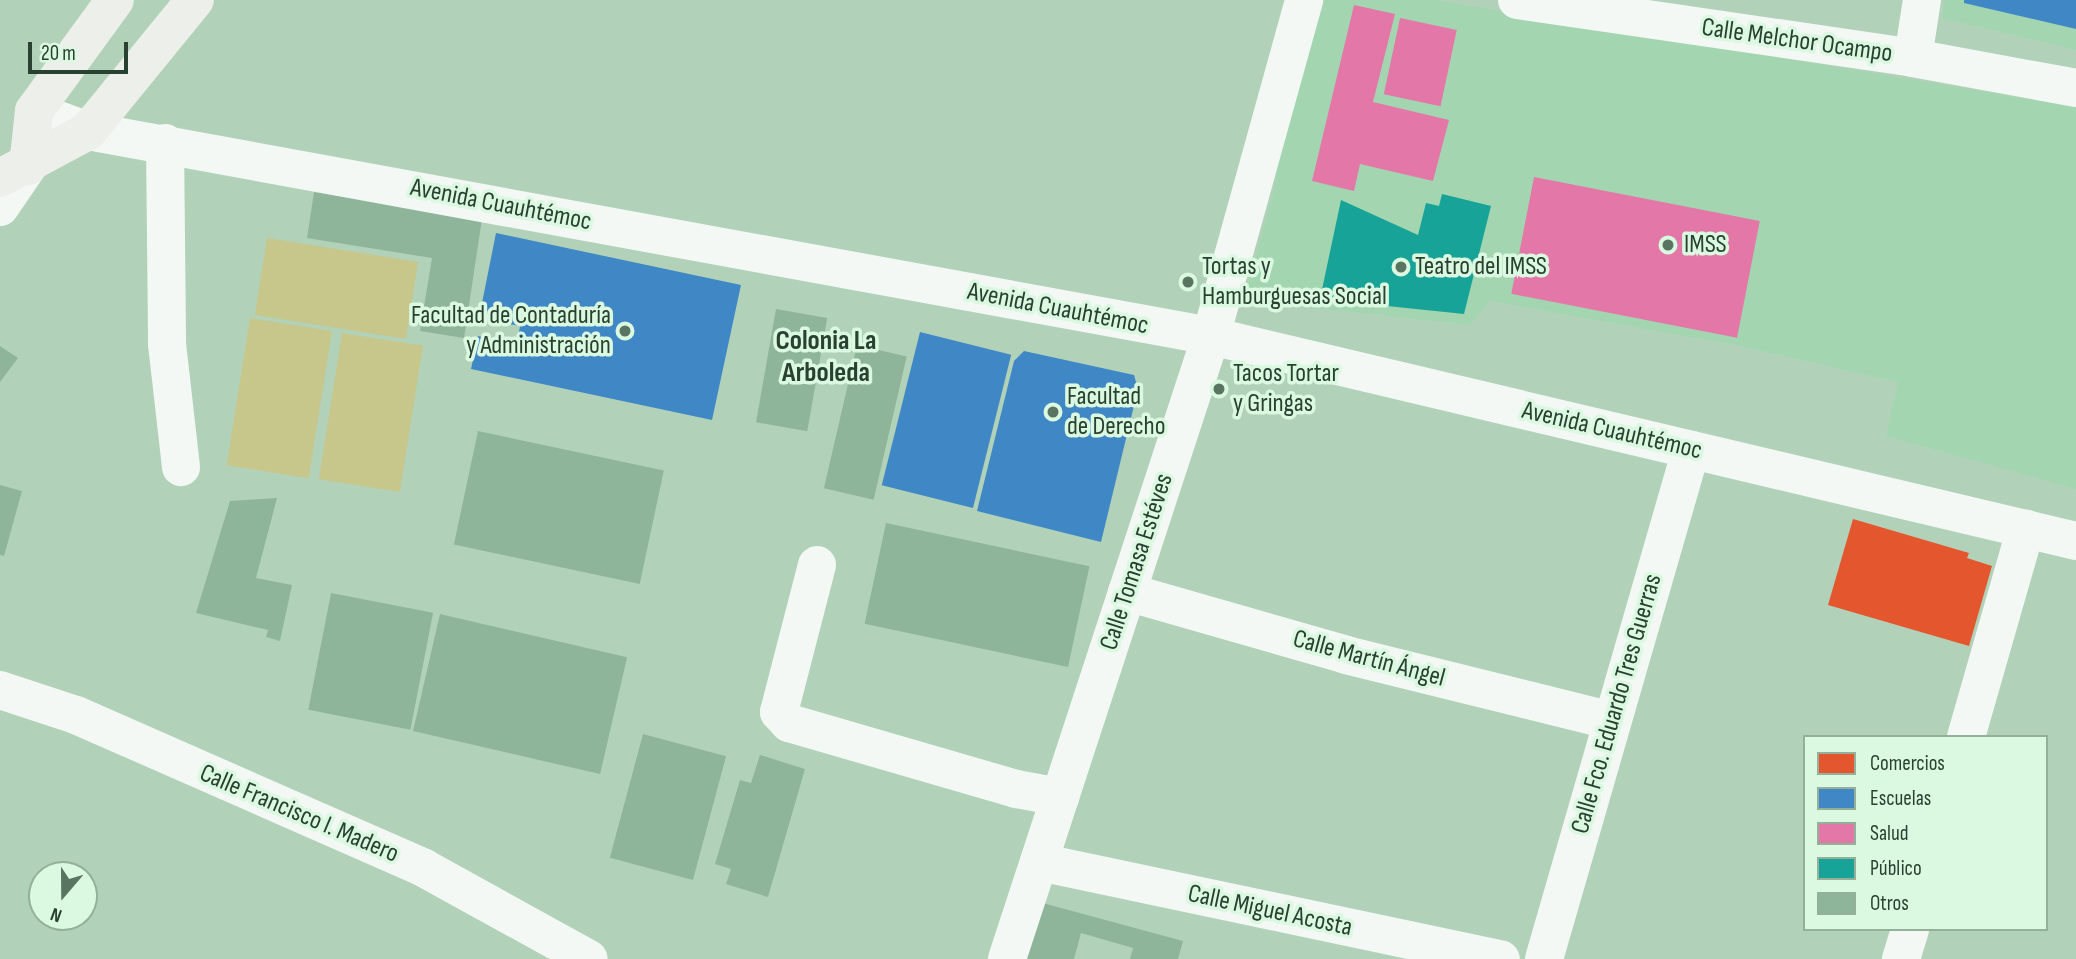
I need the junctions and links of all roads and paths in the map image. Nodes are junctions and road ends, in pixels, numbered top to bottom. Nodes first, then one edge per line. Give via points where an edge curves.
1 (115, 0) edge
2 (195, 0) edge
3 (1304, 0) edge
4 (1517, 0) edge
5 (1922, 0) edge
6 (1913, 58) junction
7 (2076, 88) edge
8 (34, 111) junction
9 (88, 131) junction
10 (165, 143) junction
11 (14, 172) edge
12 (0, 207) edge
13 (1211, 336) junction
14 (1691, 450) junction
15 (181, 467) dead end
16 (2026, 528) junction
17 (2076, 541) edge
18 (817, 565) dead end
19 (1127, 592) junction
20 (0, 690) edge
21 (1612, 721) junction
22 (1967, 735) edge
23 (1060, 797) junction
24 (1039, 862) junction
25 (1909, 931) edge
26 (589, 959) edge
27 (1007, 959) edge
28 (1501, 959) edge
29 (1544, 959) edge
30 (1901, 959) edge

1 - 8 main road
2 - 9 main road
3 - 13 street, Calle Tomasa Estéves
4 - 6 street, Calle Melchor Ocampo
5 - 6 street
6 - 7 street, Calle Melchor Ocampo
8 - 9 street, Avenida Cuauhtémoc
8 - 11 main road
9 - 10 street, Avenida Cuauhtémoc
9 - 11 main road
10 - 13 street, Avenida Cuauhtémoc
10 - 15 street via 167,344
11 - 12 street
13 - 14 street, Avenida Cuauhtémoc
13 - 19 street, Calle Tomasa Estéves
14 - 16 street, Avenida Cuauhtémoc
14 - 21 street, Calle Fco. Eduardo Tres Guerras
16 - 17 street, Avenida Cuauhtémoc
16 - 22 street
18 - 23 street via 779,712 789,723 1016,789
19 - 21 street, Calle Martín Ángel via 1346,655
19 - 23 street, Calle Tomasa Estéves
20 - 26 street, Calle Francisco I. Madero via 76,715 424,868
21 - 29 street, Calle Fco. Eduardo Tres Guerras
23 - 24 street, Calle Tomasa Estéves
24 - 27 street, Calle Tomasa Estéves
24 - 28 street, Calle Miguel Acosta
25 - 30 street

